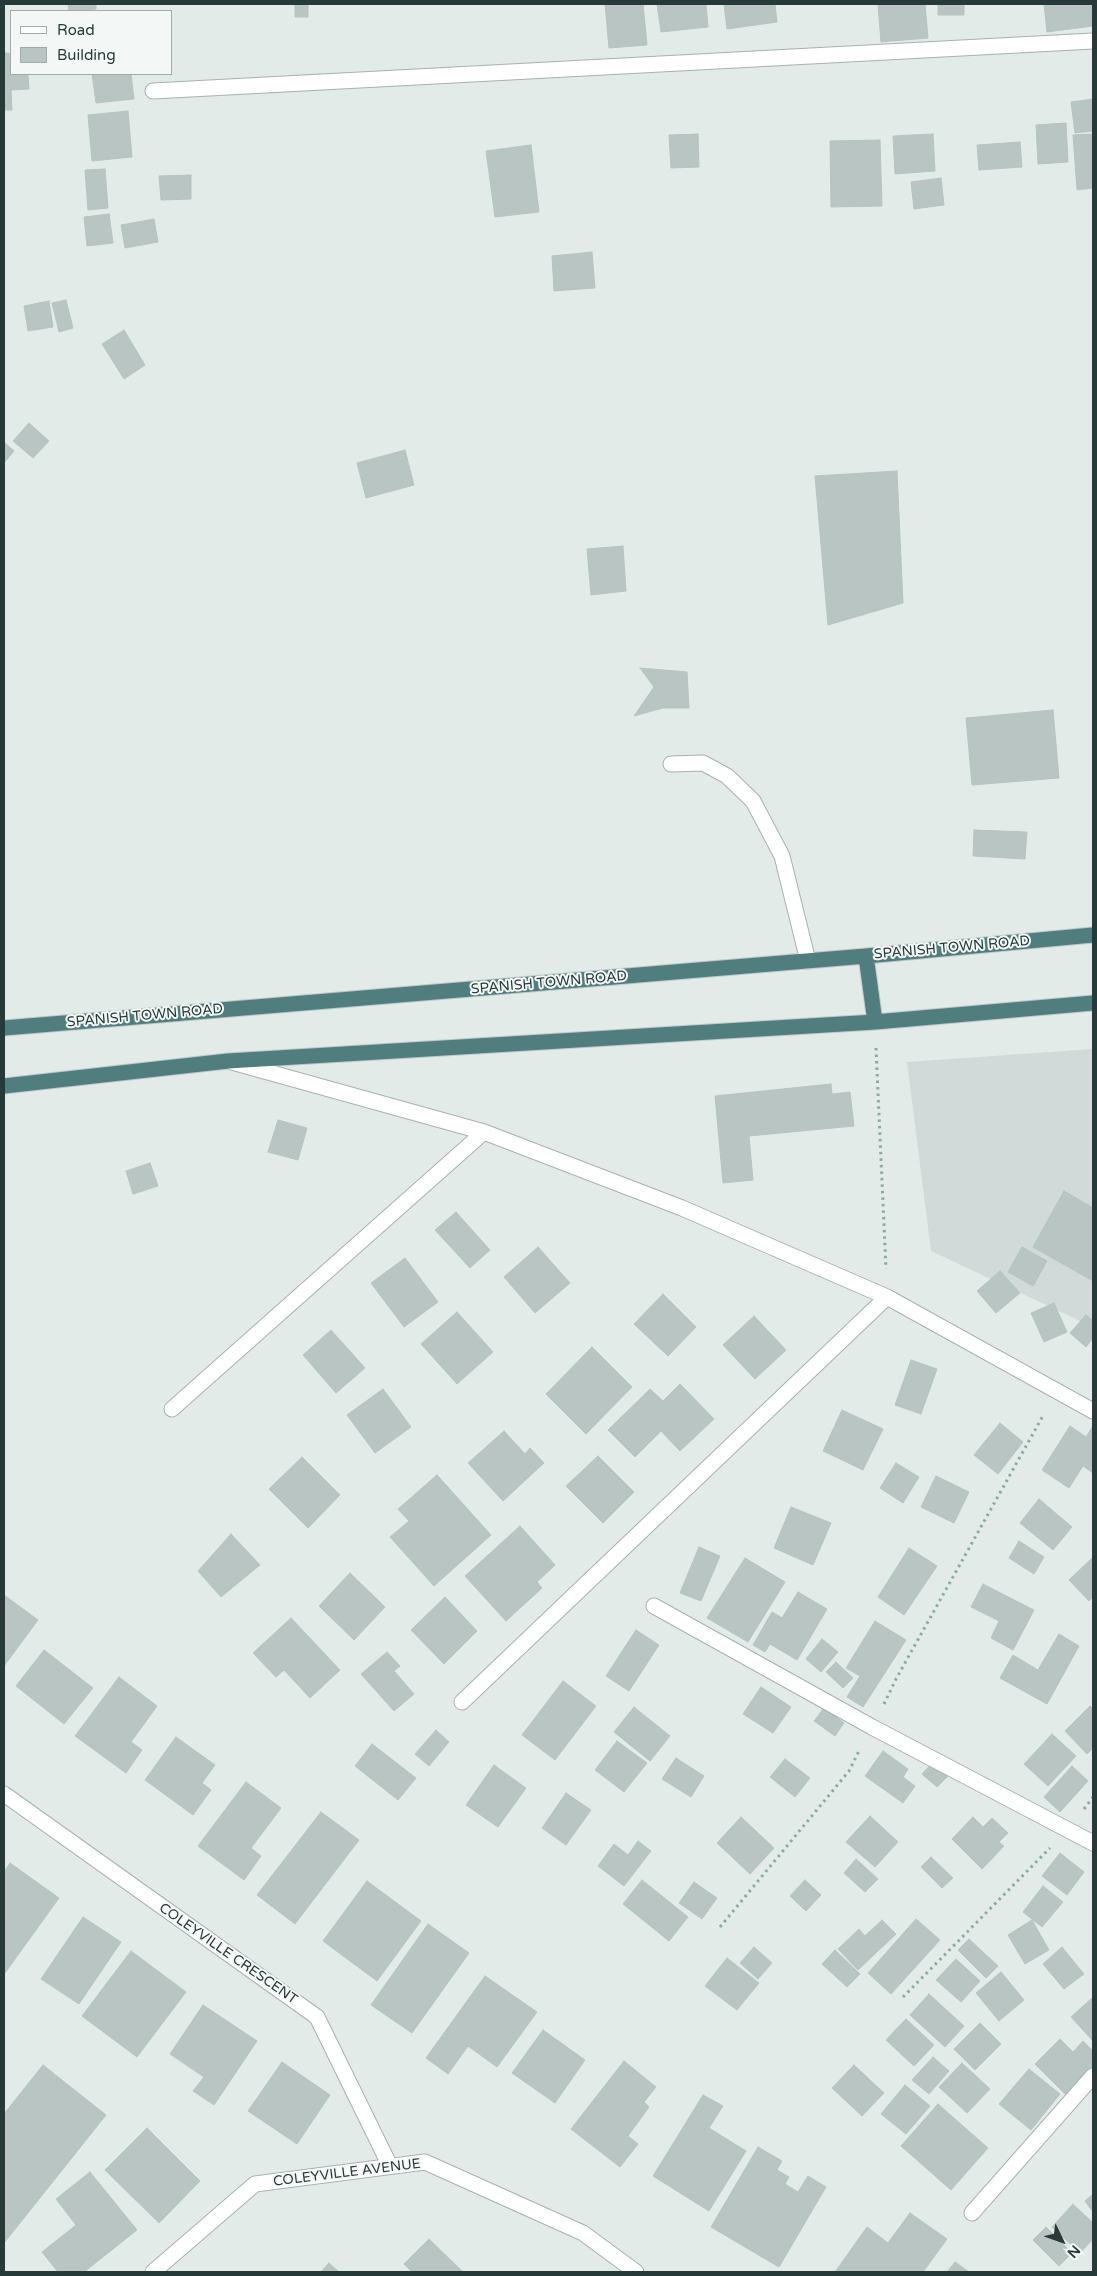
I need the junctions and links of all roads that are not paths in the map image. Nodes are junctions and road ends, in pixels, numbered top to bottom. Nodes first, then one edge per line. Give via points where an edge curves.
1 (1093, 41) edge
2 (153, 90) dead end
3 (671, 764) dead end
4 (1093, 935) edge
5 (866, 956) junction
6 (808, 961) junction
7 (1093, 1003) edge
8 (875, 1022) junction
9 (4, 1028) edge
10 (228, 1061) junction
11 (4, 1086) edge
12 (484, 1132) junction
13 (887, 1297) junction
14 (172, 1409) dead end
15 (1093, 1411) edge
16 (654, 1606) dead end
17 (462, 1702) dead end
18 (4, 1794) edge
19 (1093, 1843) edge
20 (1093, 2076) edge
21 (390, 2166) junction
22 (972, 2213) dead end
23 (153, 2272) edge
24 (636, 2272) edge

1 - 2 street
3 - 6 street via 703,763 727,776 753,801 782,856
4 - 5 highway, SPANISH TOWN ROAD
5 - 6 highway, SPANISH TOWN ROAD
5 - 8 highway
6 - 9 highway, SPANISH TOWN ROAD
7 - 8 highway
8 - 10 highway
10 - 11 highway
10 - 12 street
12 - 13 street via 682,1208
12 - 14 street
13 - 15 street
13 - 17 street
16 - 19 street via 872,1727
18 - 21 street, COLEYVILLE CRESCENT via 318,2018
20 - 22 street
21 - 23 street, COLEYVILLE AVENUE via 255,2184
21 - 24 street, COLEYVILLE AVENUE via 425,2162 583,2233

